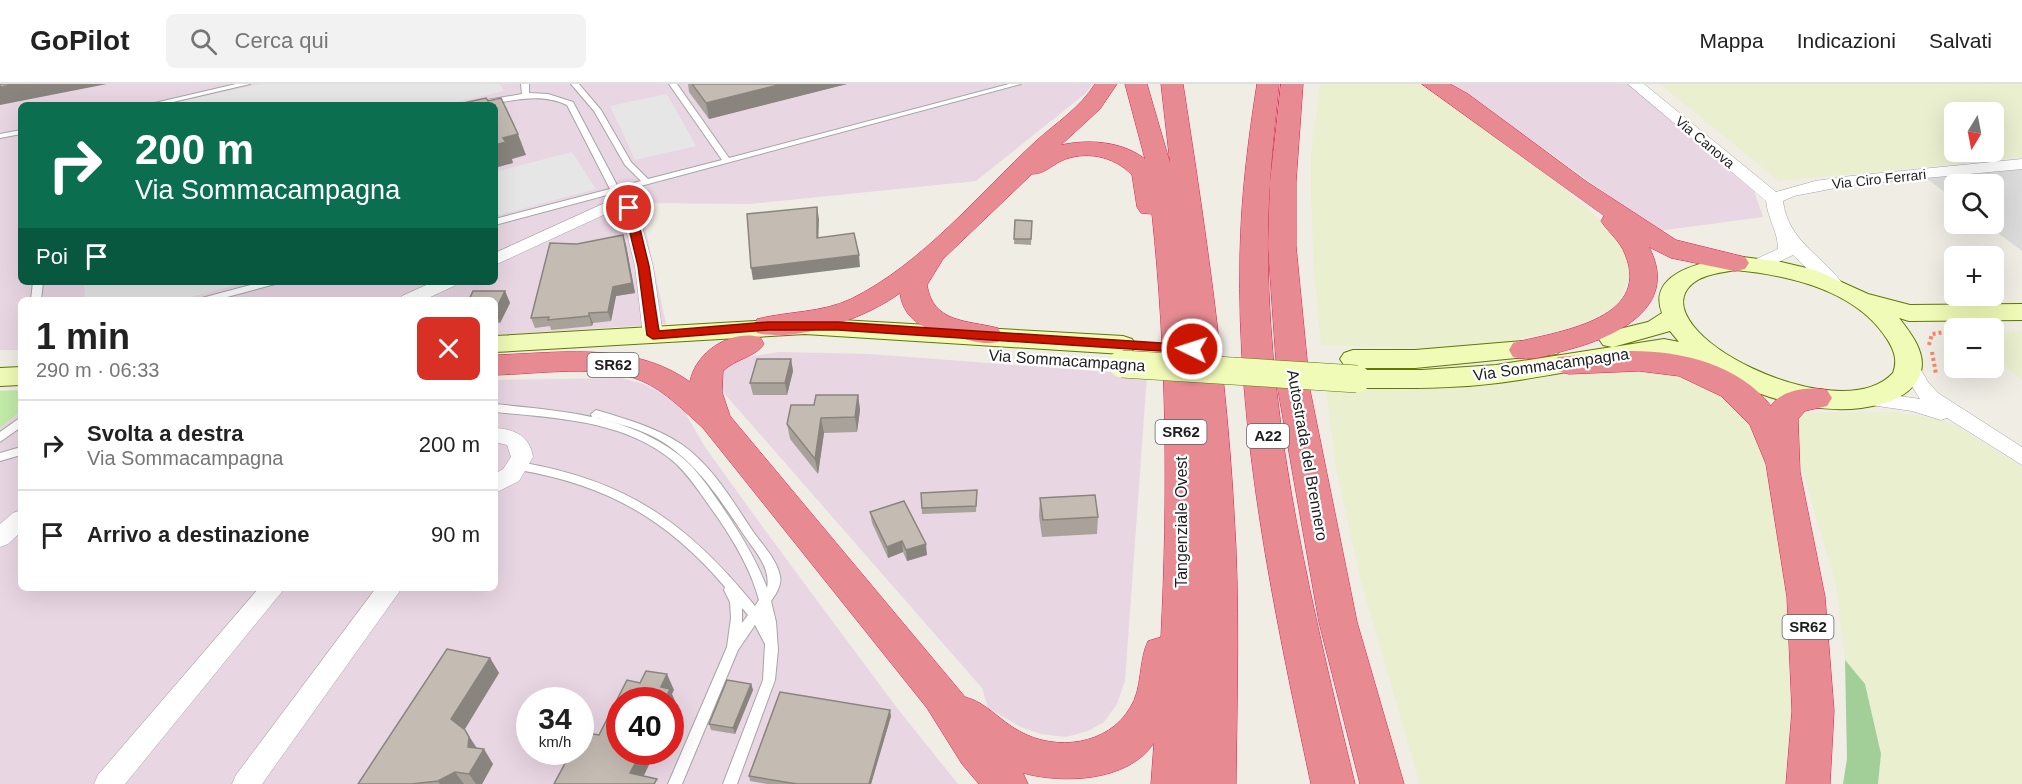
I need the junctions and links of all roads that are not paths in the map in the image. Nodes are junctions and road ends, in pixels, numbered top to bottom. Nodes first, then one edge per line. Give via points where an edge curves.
1 (246, 84) edge
2 (525, 84) edge
3 (580, 84) edge
4 (673, 84) edge
5 (1017, 84) edge
6 (1106, 84) edge
7 (1136, 84) edge
8 (1172, 84) edge
9 (1190, 84) edge
10 (1268, 84) edge
11 (1292, 84) edge
12 (1308, 84) edge
13 (1433, 84) edge
14 (1635, 84) edge
15 (525, 97) junction
16 (164, 102) edge
17 (494, 102) edge
18 (18, 133) edge
19 (0, 136) edge
20 (727, 161) junction
21 (2022, 164) edge
22 (1017, 177) junction
23 (646, 182) junction
24 (1578, 187) junction
25 (615, 190) junction
26 (1774, 200) junction
27 (498, 221) edge
28 (1192, 227) junction
29 (1787, 236) junction
30 (937, 251) junction
31 (498, 259) edge
32 (1747, 264) junction
33 (261, 285) edge
34 (442, 285) edge
35 (1840, 289) junction
36 (216, 297) edge
37 (416, 297) edge
38 (1175, 303) junction
39 (2022, 312) edge
40 (1928, 314) junction
41 (1674, 316) junction
42 (653, 335) junction
43 (759, 335) junction
44 (987, 335) junction
45 (1900, 336) junction
46 (498, 344) edge
47 (1524, 350) junction
48 (1123, 354) junction
49 (1708, 355) junction
50 (498, 358) edge
51 (18, 363) edge
52 (0, 364) edge
53 (1569, 364) junction
54 (498, 365) edge
55 (1909, 366) junction
56 (1355, 369) junction
57 (18, 376) edge
58 (0, 377) edge
59 (1294, 390) junction
60 (1816, 398) junction
61 (1864, 398) junction
62 (498, 401) edge
63 (498, 408) edge
64 (715, 420) junction
65 (18, 423) edge
66 (498, 434) edge
67 (1985, 434) junction
68 (0, 438) edge
69 (18, 453) edge
70 (0, 457) edge
71 (2022, 457) edge
72 (519, 465) junction
73 (1783, 472) junction
74 (498, 483) edge
75 (1182, 491) junction
76 (18, 522) edge
77 (0, 538) edge
78 (722, 573) junction
79 (270, 591) edge
80 (388, 591) edge
81 (767, 601) junction
82 (756, 616) junction
83 (733, 646) junction
84 (772, 651) junction
85 (941, 695) junction
86 (1216, 732) junction
87 (108, 784) edge
88 (246, 784) edge
89 (675, 784) edge
90 (730, 784) edge
91 (1006, 784) edge
92 (1173, 784) edge
93 (1214, 784) edge
94 (1219, 784) edge
95 (1333, 784) edge
96 (1382, 784) edge
97 (1808, 784) edge

1 - 16 lane
2 - 15 lane
3 - 23 lane via 628,163
4 - 20 lane
5 - 20 lane
6 - 22 highway, SR62 via 1087,109
7 - 38 highway, Tangenziale Ovest / SR62 via 1160,162
8 - 28 highway, Tangenziale Ovest / SR62
9 - 28 highway, SR62 via 1194,152
10 - 95 highway, Autostrada del Brennero / A22 via 1256,193 1257,339 1288,570
11 - 59 highway, Autostrada del Brennero / A22 via 1282,246
12 - 59 highway via 1303,107 1295,262
13 - 24 highway via 1460,99
14 - 26 street, Via Canova
15 - 17 lane
15 - 25 lane via 560,98 570,104
18 - 19 lane
20 - 23 lane
21 - 26 street, Via Ciro Ferrari via 1798,188
22 - 30 highway, SR62
22 - 38 highway, SR62 via 1053,155 1074,150 1110,152 1137,165 1148,185 1154,253
23 - 25 lane
24 - 32 highway via 1666,246
24 - 47 highway via 1621,227 1638,249 1644,273 1641,291 1632,308 1610,325
25 - 27 lane
26 - 29 street via 1774,210
28 - 86 highway, Tangenziale Ovest / SR62 via 1215,478
29 - 32 street via 1787,251 1781,256
29 - 35 street
30 - 43 highway, SR62 via 864,304
30 - 44 highway, SR62 via 916,277 916,305 936,323
31 - 42 street via 607,207 629,208 644,266
32 - 35 street, Via Sommacampagna via 1798,273
32 - 41 street, Via Sommacampagna via 1704,268 1682,278 1672,295
33 - 36 lane
34 - 37 street
35 - 40 street, Via Sommacampagna via 1893,309
35 - 45 street, Via Sommacampagna via 1867,304
38 - 75 highway, Tangenziale Ovest / SR62
39 - 40 street, Via Sommacampagna
40 - 45 street via 1917,317
41 - 47 street, Via Sommacampagna via 1657,328 1634,335
41 - 49 street, Via Sommacampagna via 1687,336
42 - 43 street, Via Sommacampagna
42 - 46 street, Via Sommacampagna
43 - 44 street, Via Sommacampagna via 838,326
43 - 48 street, Via Sommacampagna via 868,346
43 - 50 street, Via Sommacampagna
43 - 64 highway, SR62 via 724,353 708,372 704,394
44 - 48 street, Via Sommacampagna
45 - 55 street, Via Sommacampagna via 1908,352
47 - 56 street, Via Sommacampagna via 1415,359
48 - 56 street, Via Sommacampagna, bridge
49 - 53 street, Via Sommacampagna via 1664,348
49 - 60 street, Via Sommacampagna via 1758,382
51 - 52 street
53 - 56 street, Via Sommacampagna via 1422,379
53 - 73 highway, SR62 via 1662,362 1709,376 1733,390 1764,421
54 - 64 highway, SR62 via 607,364 637,368 669,382
55 - 61 street, Via Sommacampagna via 1898,385
55 - 67 street, Via Sommacampagna via 1930,398
57 - 58 street
59 - 96 highway, Autostrada del Brennero / A22 via 1338,622
60 - 61 street, Via Sommacampagna
60 - 73 highway, SR62 via 1785,409
61 - 67 street, Via Sommacampagna via 1933,409
62 - 81 lane via 613,418 654,431 682,448 702,467 767,560 775,577
63 - 81 lane via 604,423 663,446 687,467 708,495 751,560
64 - 85 highway, SR62
65 - 68 lane
66 - 72 street via 511,438 522,449
67 - 71 street, Via Sommacampagna
69 - 70 lane
72 - 74 street
72 - 78 lane via 566,473 635,501
73 - 97 highway, SR62 via 1806,597 1813,711
75 - 85 highway, SR62 via 1156,695 1145,723 1128,743 1105,755 1077,762 1035,758 1011,749
75 - 92 highway, Tangenziale Ovest / SR62 via 1181,645
76 - 77 street
78 - 82 lane
78 - 83 lane via 736,602
79 - 87 street
80 - 88 street
81 - 82 lane
81 - 84 lane
82 - 83 lane
82 - 84 lane via 764,626
83 - 89 lane
84 - 90 lane via 769,680
85 - 91 highway, SR62
86 - 93 highway, Tangenziale Ovest / SR62
86 - 94 highway, SR62

